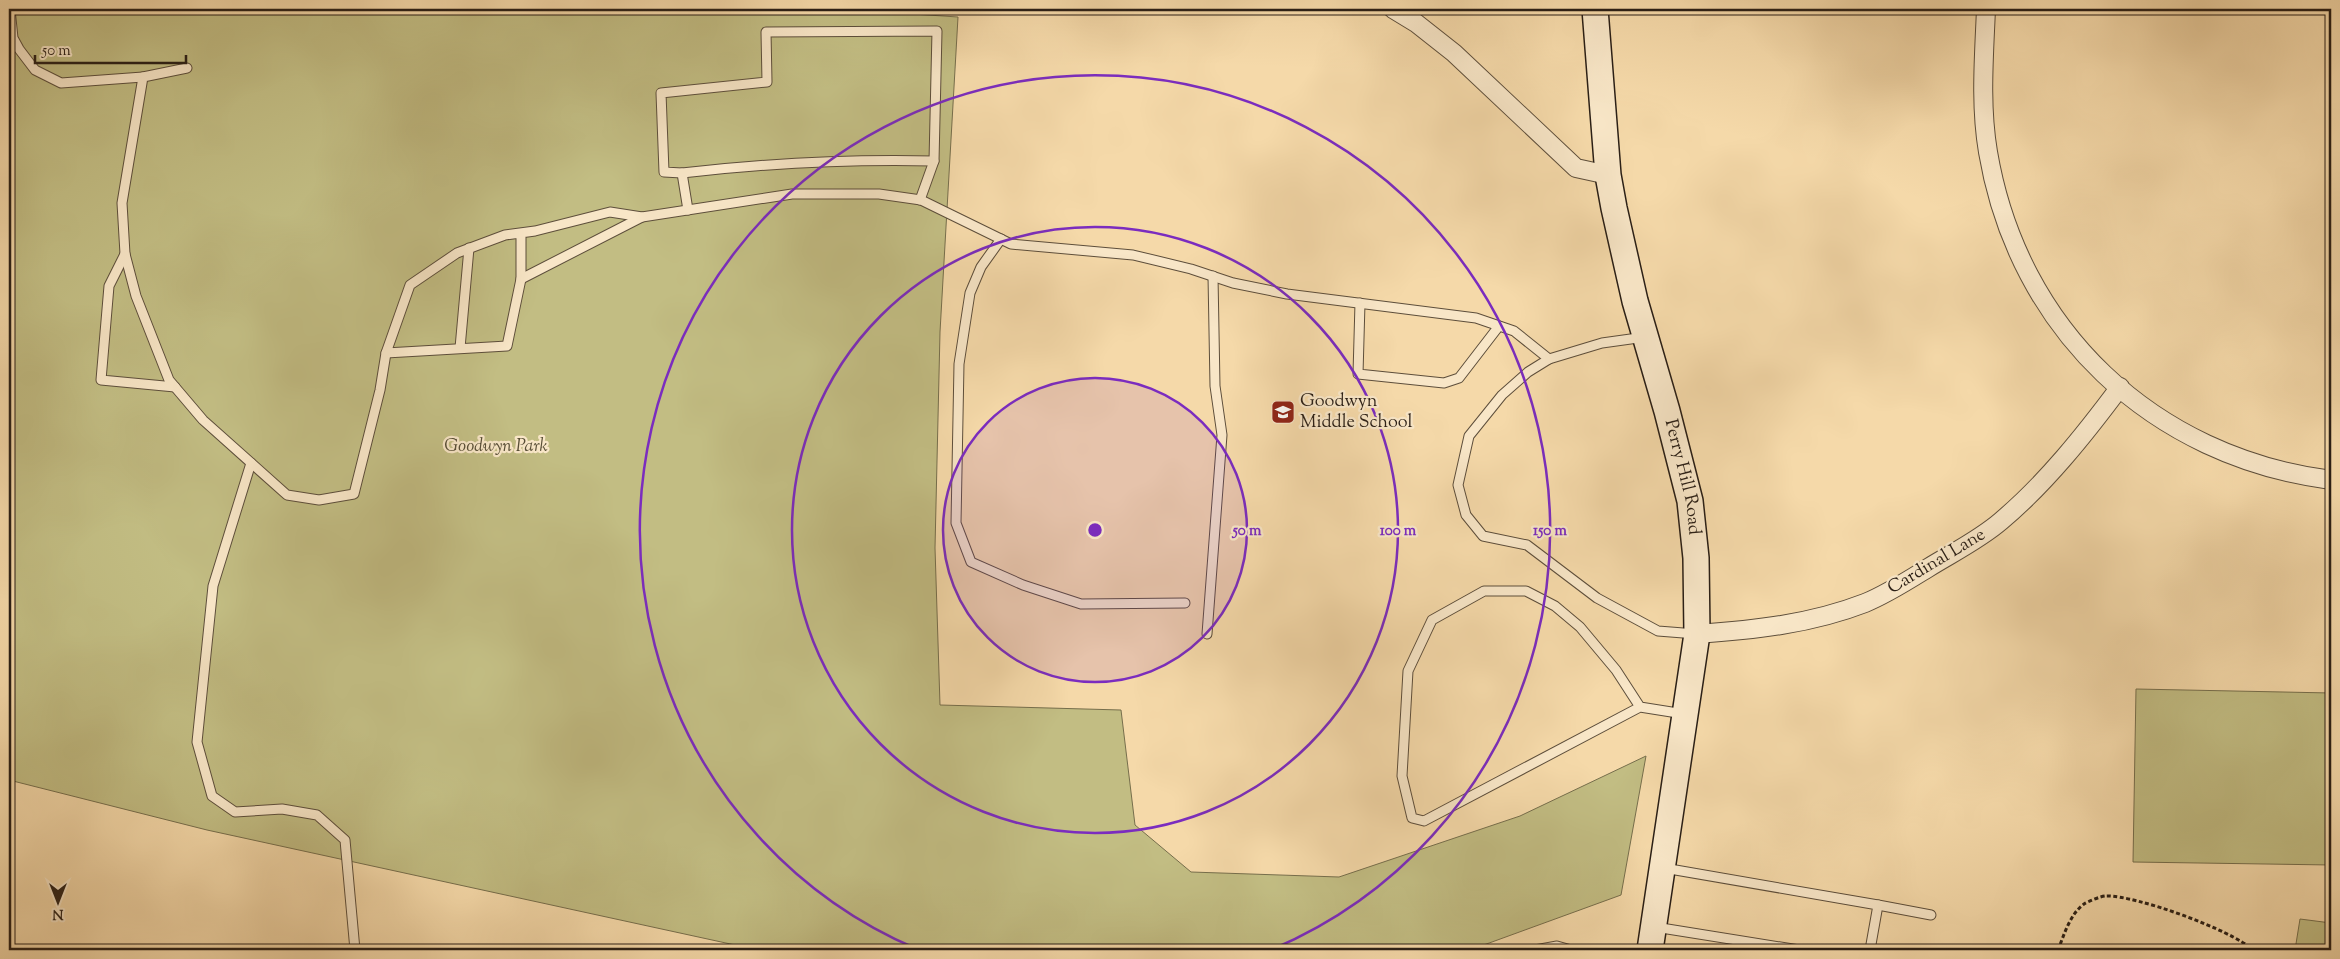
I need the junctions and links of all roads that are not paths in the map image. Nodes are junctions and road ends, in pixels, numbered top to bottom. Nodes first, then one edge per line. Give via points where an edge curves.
1 (10, 9) edge
2 (1393, 9) edge
3 (1421, 9) edge
4 (1595, 9) edge
5 (1986, 9) edge
6 (1430, 34) junction
7 (11, 38) edge
8 (187, 68) dead end
9 (143, 77) junction
10 (934, 161) junction
11 (682, 173) junction
12 (1608, 175) junction
13 (920, 200) junction
14 (688, 210) junction
15 (642, 217) junction
16 (521, 233) junction
17 (1001, 239) junction
18 (469, 248) junction
19 (125, 254) junction
20 (1213, 276) junction
21 (521, 279) junction
22 (1360, 303) junction
23 (1500, 326) junction
24 (1645, 337) junction
25 (460, 348) junction
26 (386, 353) junction
27 (1548, 359) junction
28 (175, 387) junction
29 (2120, 387) junction
30 (251, 463) junction
31 (2331, 480) edge
32 (1185, 603) dead end
33 (1207, 634) dead end
34 (1697, 634) junction
35 (1640, 707) junction
36 (1684, 714) junction
37 (1661, 867) junction
38 (1878, 906) junction
39 (1931, 915) dead end
40 (1651, 939) edge
41 (1556, 948) edge
42 (1784, 949) edge
43 (355, 950) edge
44 (1535, 950) edge
45 (1571, 950) edge
46 (1799, 950) edge
47 (1870, 950) edge

1 - 7 lane
2 - 6 street
3 - 6 street
4 - 12 main road, Perry Hill Road
5 - 29 street via 1983,87 1987,143 1997,194 2016,248 2029,276 2074,342
6 - 12 street via 1576,168
7 - 9 lane via 35,70 61,83
8 - 9 lane
9 - 19 lane via 122,203
10 - 11 lane via 769,163
10 - 11 lane via 936,31 766,32 767,82 661,93 664,172
10 - 13 lane
11 - 14 lane
12 - 24 main road, Perry Hill Road
13 - 14 lane via 879,194 792,194
13 - 17 lane
14 - 15 lane
15 - 16 lane via 610,212
15 - 21 lane
16 - 18 lane via 505,235
16 - 21 lane
17 - 20 lane via 1011,244 1132,255
17 - 32 lane via 981,267 970,293 959,364 956,523 971,562 1023,585 1081,604
18 - 25 lane
18 - 26 lane via 410,285
19 - 28 lane via 136,296 169,380
19 - 28 lane via 109,286 100,380
20 - 22 lane via 1287,294
20 - 33 lane via 1215,386 1222,435
21 - 25 lane via 507,346
22 - 23 lane via 1476,318
22 - 23 lane via 1358,374 1444,383 1459,378
23 - 27 lane via 1514,331
24 - 27 lane via 1602,343
24 - 34 main road, Perry Hill Road via 1690,501 1696,558
25 - 26 lane
26 - 30 lane via 354,494 319,500 287,495
27 - 34 lane via 1502,395 1469,436 1458,485 1466,515 1483,536 1528,545 1597,598 1658,631
28 - 30 lane via 203,420
29 - 31 street via 2158,418 2241,460 2294,475
29 - 34 street, Cardinal Lane via 2051,470 2001,521 1889,592 1831,614 1764,629
30 - 43 lane via 214,586 197,742 212,796 235,812 282,809 317,815 345,840
34 - 36 main road, Perry Hill Road
35 - 35 lane via 1616,670 1580,627 1554,606 1526,591 1484,591 1432,620 1408,671 1402,776 1412,818 1424,821
35 - 36 lane
36 - 37 main road, Perry Hill Road
37 - 38 lane
37 - 40 main road, Perry Hill Road
38 - 39 lane
38 - 47 lane
40 - 42 lane
41 - 44 lane
41 - 45 lane
42 - 46 lane

